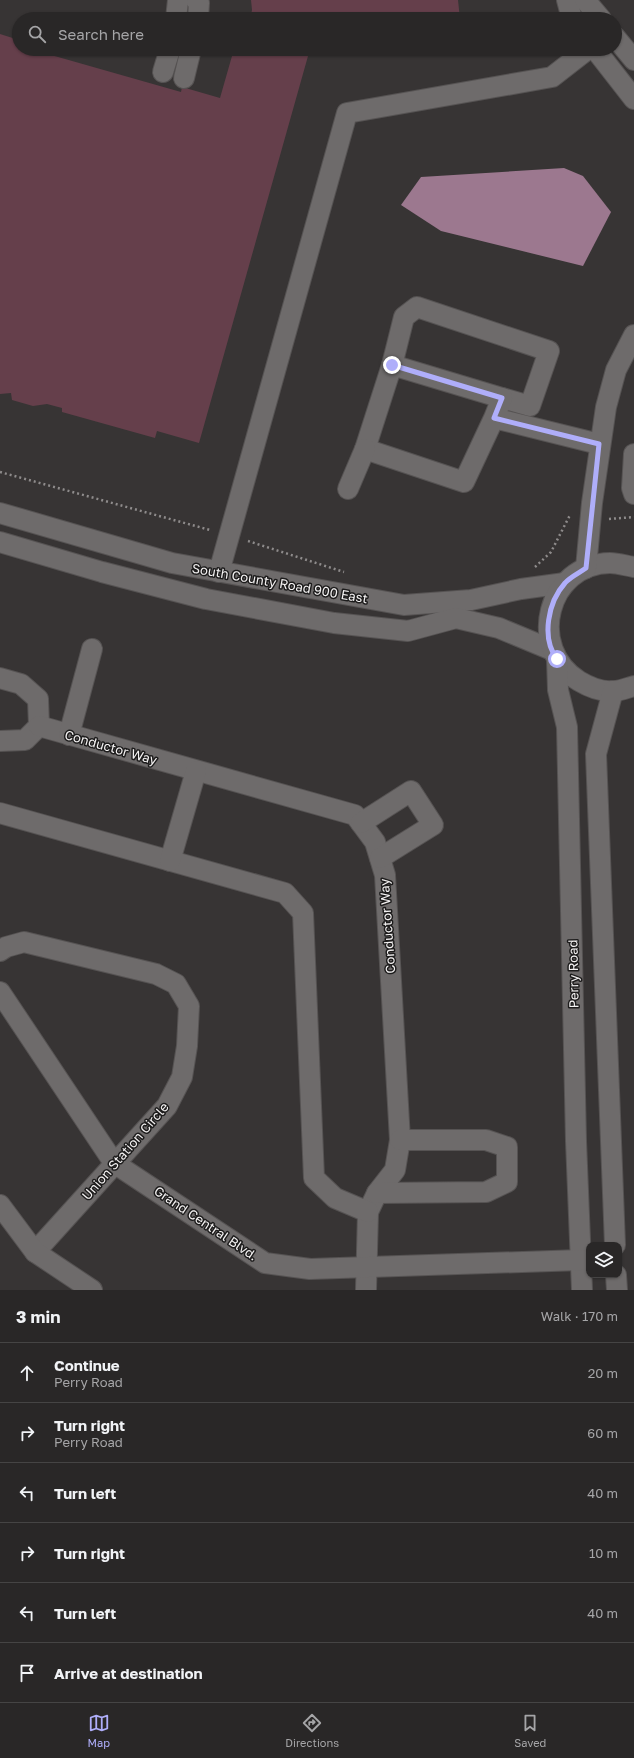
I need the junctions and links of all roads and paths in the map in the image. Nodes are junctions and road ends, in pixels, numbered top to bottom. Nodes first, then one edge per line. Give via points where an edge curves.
1 (178, 0) edge
2 (196, 0) edge
3 (567, 0) edge
4 (586, 0) edge
5 (177, 12) edge
6 (198, 12) edge
7 (570, 12) edge
8 (595, 12) edge
9 (622, 45) edge
10 (168, 56) edge
11 (190, 56) edge
12 (579, 56) edge
13 (601, 56) edge
14 (634, 60) edge
15 (163, 72) dead end
16 (184, 78) dead end
17 (634, 98) edge
18 (634, 335) edge
19 (392, 365) junction
20 (502, 398) junction
21 (494, 418) junction
22 (599, 444) junction
23 (365, 449) junction
24 (634, 454) edge
25 (0, 472) edge
26 (348, 489) dead end
27 (634, 494) edge
28 (0, 513) edge
29 (591, 514) junction
30 (634, 517) edge
31 (229, 535) junction
32 (0, 542) edge
33 (634, 567) edge
34 (586, 568) junction
35 (532, 570) dead end
36 (219, 572) junction
37 (347, 573) dead end
38 (565, 583) junction
39 (92, 649) dead end
40 (555, 655) junction
41 (0, 678) edge
42 (627, 689) edge
43 (39, 726) junction
44 (68, 734) junction
45 (0, 741) edge
46 (196, 770) junction
47 (0, 813) edge
48 (361, 823) junction
49 (380, 858) junction
50 (170, 861) junction
51 (0, 951) edge
52 (0, 992) edge
53 (400, 1140) junction
54 (114, 1163) junction
55 (377, 1193) junction
56 (0, 1205) edge
57 (368, 1212) junction
58 (615, 1242) edge
59 (35, 1252) junction
60 (580, 1260) junction
61 (368, 1268) junction
62 (616, 1278) edge
63 (92, 1290) edge
64 (366, 1290) edge
65 (582, 1290) edge
66 (617, 1290) edge

1 - 5 street
2 - 6 street via 199,4
3 - 7 street
4 - 8 street
9 - 14 street
10 - 15 street
11 - 16 street
12 - 31 street via 552,77 348,112
13 - 17 street
18 - 22 street via 616,370
19 - 20 street
19 - 20 street via 404,317 417,307 549,351 530,406
19 - 23 street
20 - 21 street
21 - 22 street
21 - 23 street via 464,482
22 - 29 street
23 - 26 street
24 - 27 street
25 - 31 path
28 - 36 street, South County Road 900 East via 172,564
29 - 30 path via 612,520
29 - 34 street
29 - 35 path via 573,508 551,552
31 - 36 street
31 - 37 path
32 - 40 street, South County Road 900 East via 206,599 334,623 408,630 456,618 499,628
33 - 34 street, Perry Road via 610,563
34 - 38 street, Perry Road
36 - 38 street, South County Road 900 East via 404,605 471,600
38 - 40 street, Perry Road via 551,604 547,630
39 - 44 street
40 - 42 street, Perry Road via 568,674 589,687
40 - 60 street, Perry Road via 558,690 567,727
41 - 43 street via 21,684 38,699
42 - 58 street, Perry Road via 596,754
43 - 44 street, Conductor Way
43 - 45 street via 24,740
44 - 46 street, Conductor Way
46 - 48 street, Conductor Way via 355,815
46 - 50 street
47 - 50 street
48 - 49 street, Conductor Way via 375,842
48 - 49 street via 411,791 433,824
49 - 53 street, Conductor Way via 385,875
50 - 57 street via 285,893 303,913 314,1178 335,1198
51 - 54 street, Union Station Circle via 24,942 156,974 176,984 189,1006 182,1077 167,1106
52 - 54 street, Grand Central Blvd.
53 - 55 street, Conductor Way via 394,1170
53 - 55 street via 486,1140 507,1147 507,1182 486,1192
54 - 59 street, Union Station Circle
54 - 61 street, Grand Central Blvd. via 265,1263 310,1269
55 - 57 street, Conductor Way
56 - 59 street
57 - 61 street, Conductor Way
59 - 63 street
60 - 61 street, Grand Central Blvd.
60 - 65 street, Perry Road
61 - 64 street, Conductor Way
62 - 66 street

